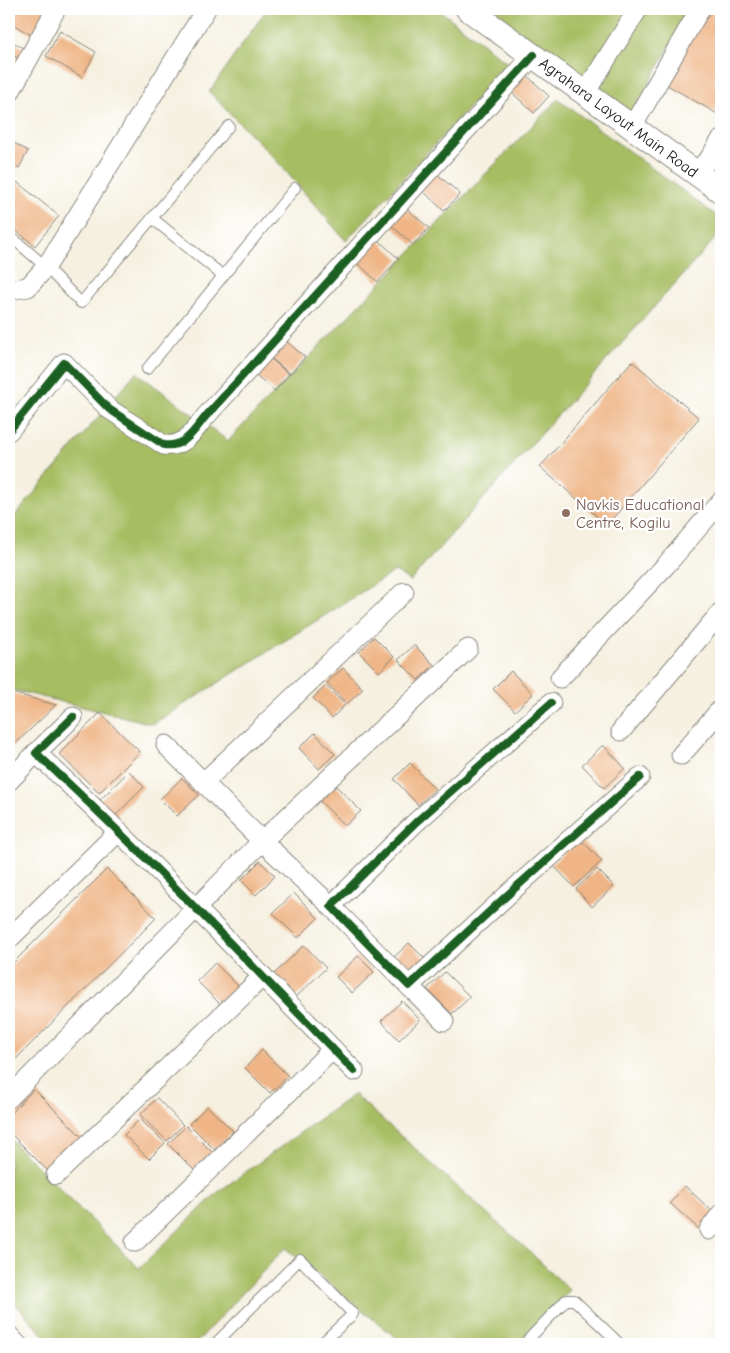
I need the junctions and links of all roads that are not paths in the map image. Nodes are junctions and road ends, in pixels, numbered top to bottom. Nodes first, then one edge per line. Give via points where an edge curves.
1 (56, 9) edge
2 (206, 9) edge
3 (468, 9) edge
4 (638, 9) edge
5 (700, 9) edge
6 (534, 55) junction
7 (585, 93) junction
8 (9, 94) edge
9 (229, 126) dead end
10 (632, 127) junction
11 (721, 140) edge
12 (696, 172) junction
13 (295, 188) dead end
14 (721, 191) edge
15 (152, 218) junction
16 (9, 235) edge
17 (46, 268) junction
18 (222, 275) junction
19 (9, 290) edge
20 (147, 369) dead end
21 (9, 431) edge
22 (721, 501) edge
23 (404, 592) dead end
24 (721, 612) edge
25 (468, 649) dead end
26 (560, 678) dead end
27 (551, 703) dead end
28 (721, 709) edge
29 (73, 717) dead end
30 (620, 731) dead end
31 (166, 745) dead end
32 (36, 753) junction
33 (681, 755) dead end
34 (12, 771) edge
35 (640, 777) dead end
36 (204, 782) junction
37 (119, 831) junction
38 (262, 841) junction
39 (330, 906) junction
40 (196, 908) junction
41 (9, 939) edge
42 (263, 976) junction
43 (409, 986) junction
44 (444, 1021) dead end
45 (333, 1049) junction
46 (354, 1071) dead end
47 (9, 1098) edge
48 (56, 1175) dead end
49 (721, 1214) edge
50 (709, 1230) dead end
51 (135, 1242) dead end
52 (9, 1329) edge
53 (23, 1344) edge
54 (215, 1344) edge
55 (321, 1344) edge
56 (524, 1344) edge
57 (620, 1344) edge

1 - 8 street
2 - 17 street
3 - 6 street, Agrahara Layout Main Road
4 - 7 street
5 - 10 street
6 - 7 street, Agrahara Layout Main Road
6 - 21 street via 185,441 173,446 164,445 109,409 64,363
7 - 10 street, Agrahara Layout Main Road
9 - 15 lane
10 - 12 street, Agrahara Layout Main Road
11 - 12 street
12 - 14 street, Agrahara Layout Main Road
13 - 18 lane
15 - 17 lane via 81,303
15 - 18 lane
16 - 17 lane
17 - 19 street via 28,287
18 - 20 lane
22 - 26 street
23 - 36 street
24 - 30 street
25 - 38 street
27 - 39 street via 416,822
28 - 33 street
29 - 32 street
31 - 36 street
32 - 34 street
32 - 37 street
35 - 43 street
36 - 38 street
37 - 40 street
37 - 41 street
38 - 39 street
38 - 40 street
39 - 43 street
40 - 42 street
40 - 47 street
42 - 45 street
42 - 48 street
43 - 44 street
45 - 46 street
45 - 51 street
49 - 50 street
52 - 53 lane
54 - 55 lane via 300,1260 352,1314
56 - 57 lane via 566,1300 574,1300

